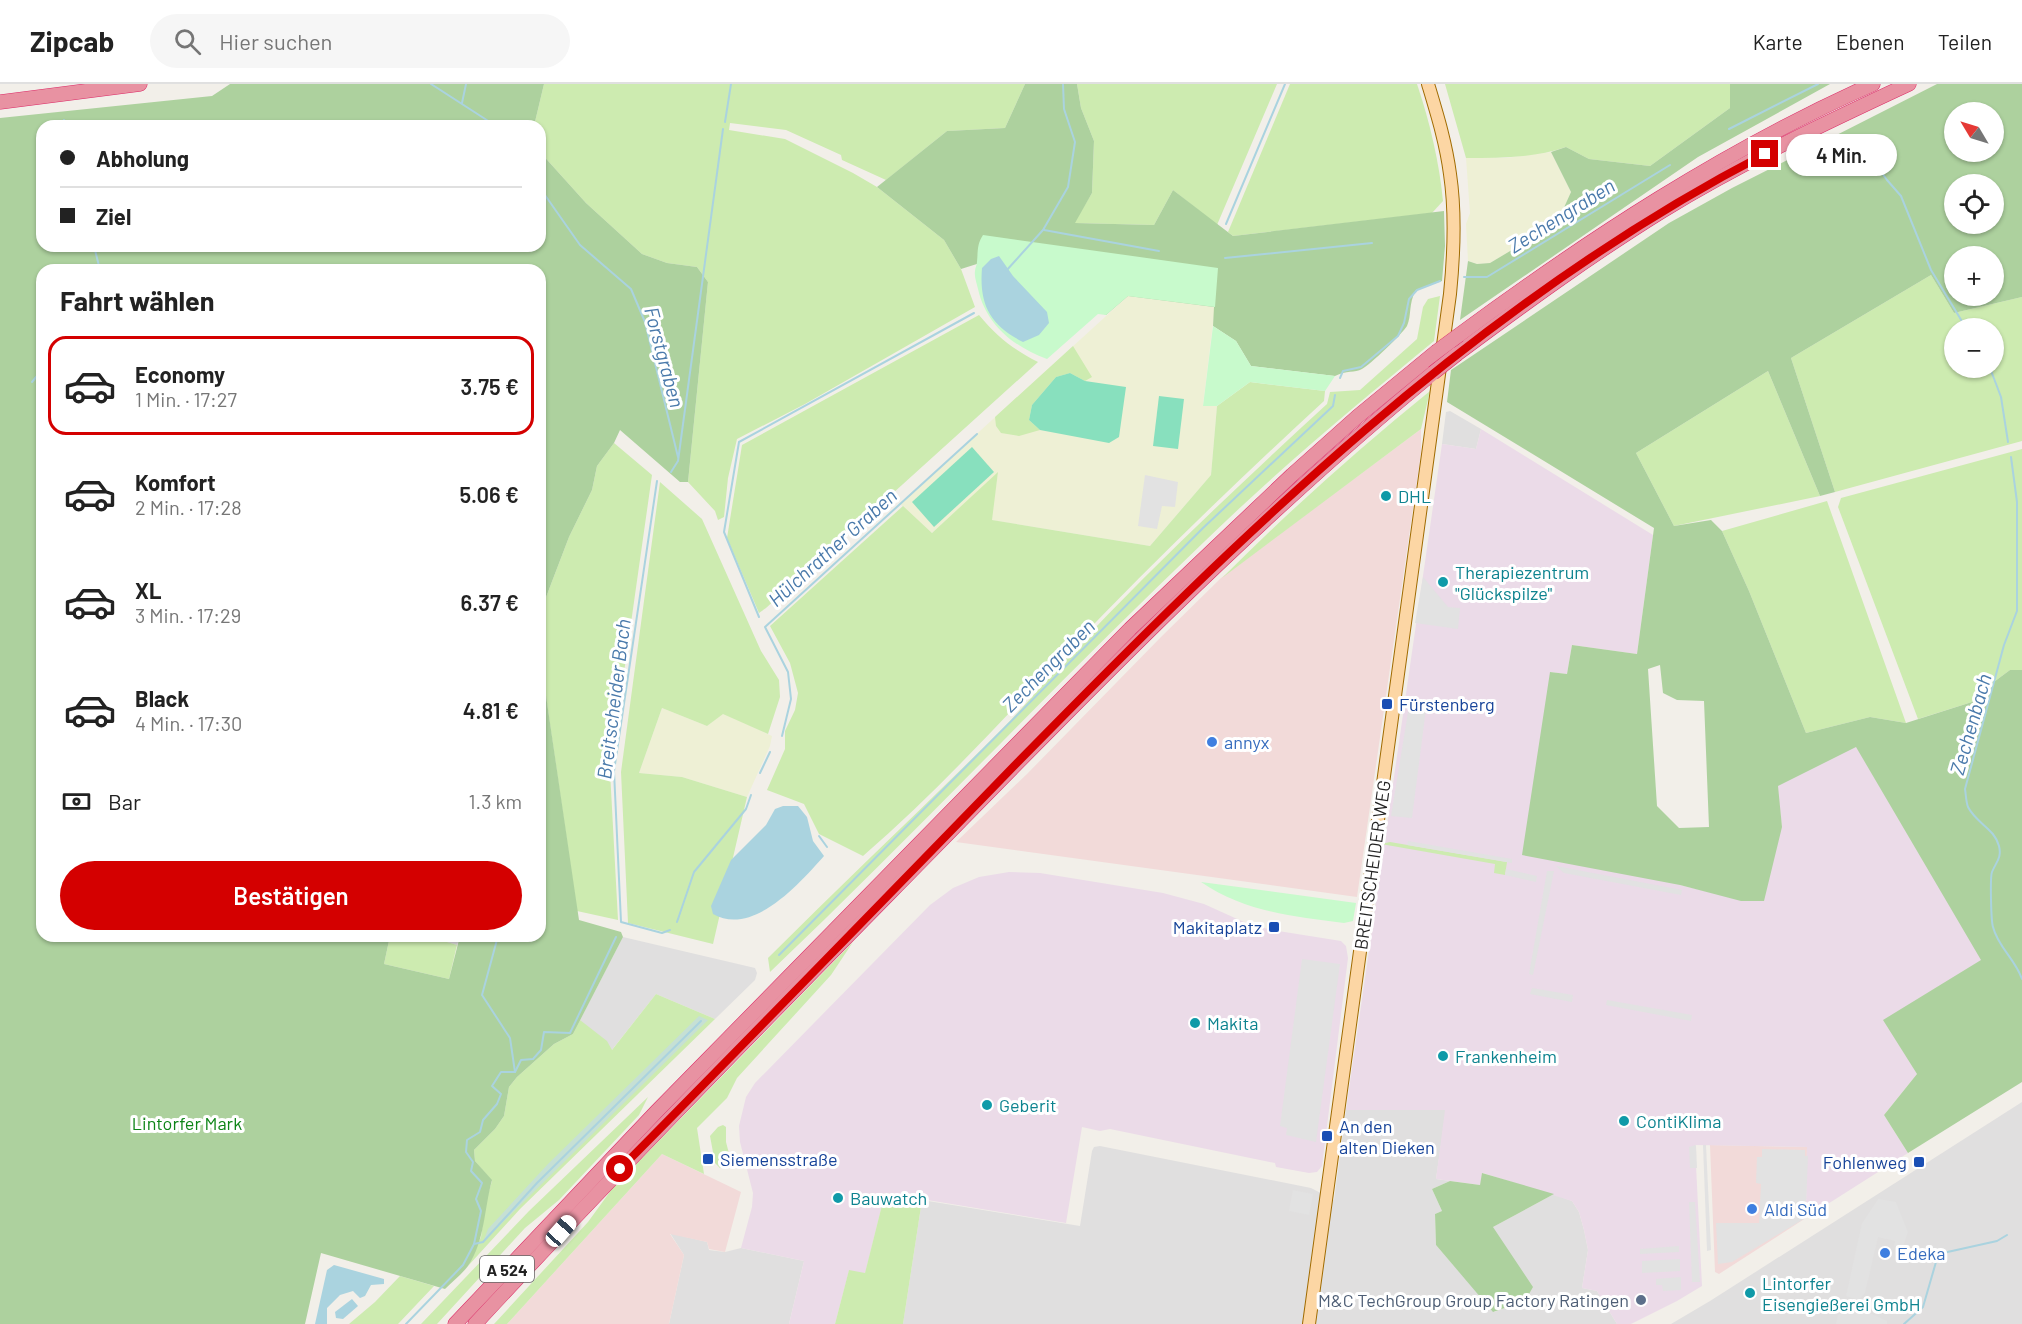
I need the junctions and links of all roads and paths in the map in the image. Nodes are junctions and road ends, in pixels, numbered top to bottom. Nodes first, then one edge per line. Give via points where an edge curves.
1 (140, 84) edge
2 (1428, 84) edge
3 (1873, 84) edge
4 (1909, 84) edge
5 (0, 102) edge
6 (455, 1324) edge
7 (475, 1324) edge
8 (1309, 1324) edge

1 - 5 highway
2 - 8 main road, BREITSCHEIDER WEG via 1450,175 1454,222 1451,284
3 - 6 highway, A 524, bridge via 1769,134 1584,246 1436,352 1292,475 1130,629 657,1111
4 - 7 highway, A 524, bridge via 1824,123 1662,211 1536,295 1457,354 1307,480 1138,640 590,1200

